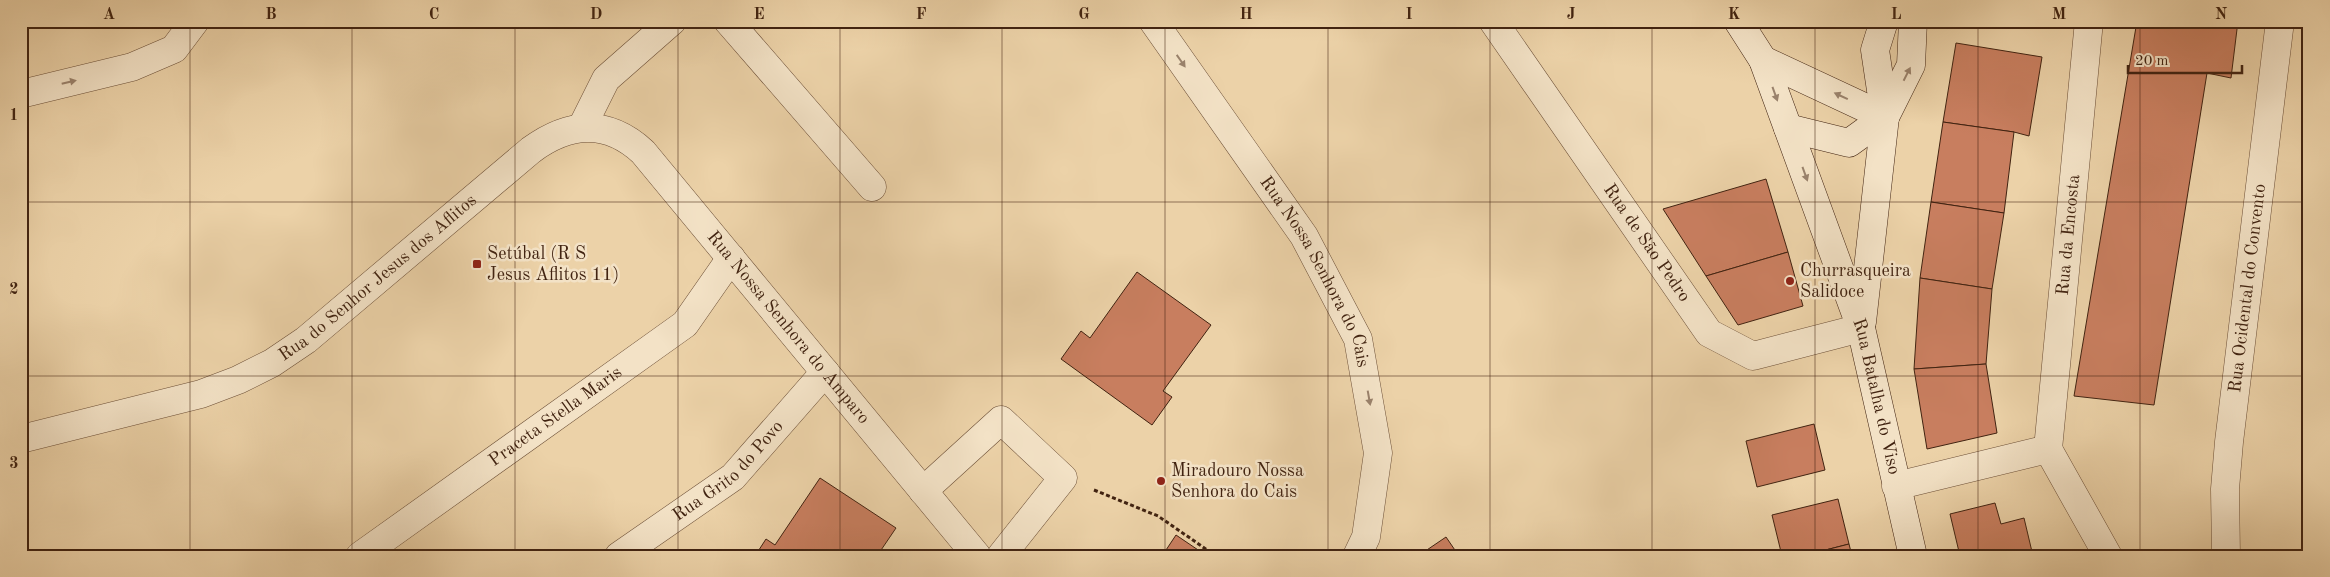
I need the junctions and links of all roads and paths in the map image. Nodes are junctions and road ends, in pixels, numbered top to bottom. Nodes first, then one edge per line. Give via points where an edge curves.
1 (195, 21) edge
2 (672, 21) edge
3 (728, 21) edge
4 (1153, 21) edge
5 (1493, 21) edge
6 (1738, 21) edge
7 (1884, 21) edge
8 (1913, 21) edge
9 (2089, 21) edge
10 (2280, 21) edge
11 (1763, 60) junction
12 (21, 94) edge
13 (1885, 117) junction
14 (582, 127) junction
15 (1788, 128) junction
16 (872, 187) dead end
17 (731, 258) junction
18 (1861, 328) junction
19 (824, 372) junction
20 (21, 440) edge
21 (2048, 449) junction
22 (1063, 478) junction
23 (1896, 486) junction
24 (923, 491) junction
25 (360, 556) edge
26 (619, 556) edge
27 (977, 556) edge
28 (1001, 556) edge
29 (1216, 556) edge
30 (1357, 556) edge
31 (1913, 556) edge
32 (2108, 556) edge
33 (2226, 556) edge

12 -> 1 street via 132,67 174,49
2 - 14 street via 606,79
3 - 16 street
4 -> 30 street, Rua Nossa Senhora do Cais via 1304,236 1358,339 1378,453 1366,536
5 - 18 street, Rua de São Pedro via 1709,332 1753,356
6 - 11 street, Rua Batalha do Viso
7 - 13 street via 1876,50
13 -> 8 street via 1912,65
9 - 21 street, Rua da Encosta
10 - 33 street, Rua Ocidental do Convento via 2229,442 2225,489
13 -> 11 street
11 -> 15 street, Rua Batalha do Viso
13 - 15 street via 1849,142
13 - 18 street
14 - 17 street, Rua Nossa Senhora do Amparo via 612,131 629,139
14 - 20 street, Rua do Senhor Jesus dos Aflitos via 551,137 531,150 306,340 272,364 200,394
15 -> 18 street, Rua Batalha do Viso
17 - 19 street, Rua Nossa Senhora do Amparo
17 - 25 street, Praceta Stella Maris via 685,324
18 - 23 street, Rua Batalha do Viso
19 - 24 street, Rua Nossa Senhora do Amparo
19 - 26 street, Rua Grito do Povo via 733,477
21 - 23 street
21 - 32 street
22 - 24 street via 1001,420
22 - 28 street
22 - 29 path via 1158,516
23 - 31 street, Rua Batalha do Viso
24 - 27 street, Rua Nossa Senhora do Amparo

